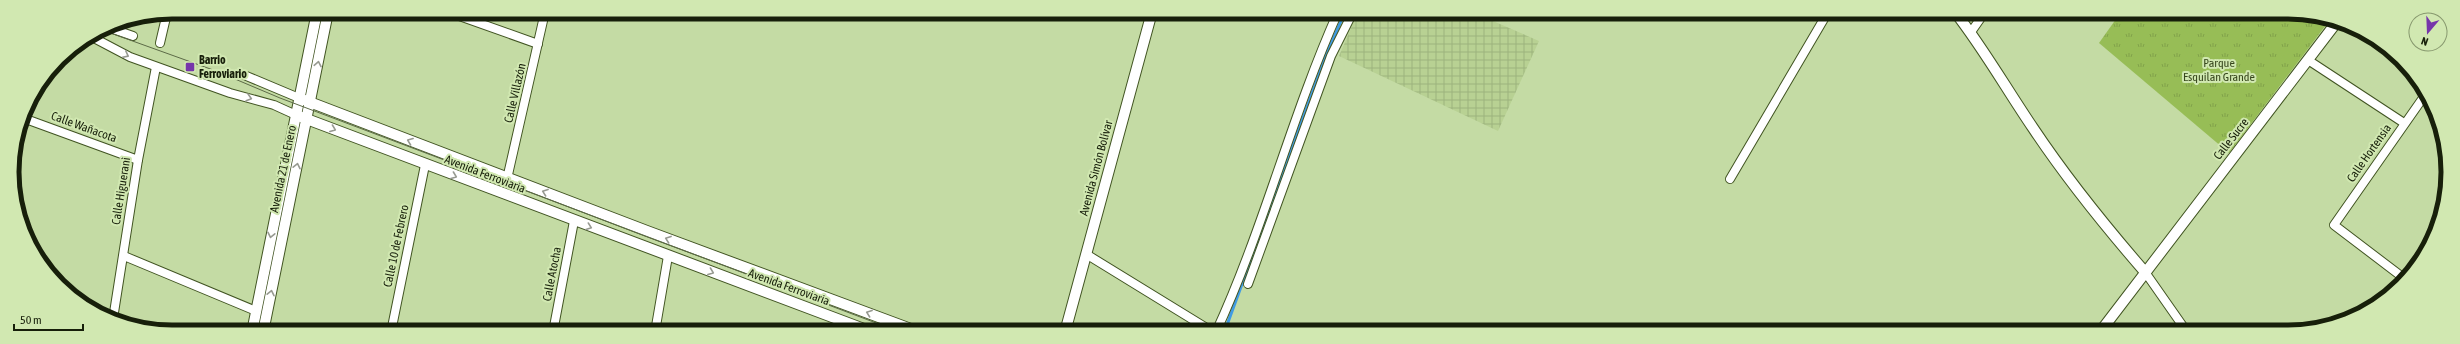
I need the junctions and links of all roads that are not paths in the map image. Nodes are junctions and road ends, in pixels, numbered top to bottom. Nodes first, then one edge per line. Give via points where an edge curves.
1 (166, 19) edge
2 (316, 19) edge
3 (327, 19) edge
4 (468, 19) edge
5 (543, 19) edge
6 (1150, 19) edge
7 (1335, 19) edge
8 (1349, 19) edge
9 (1824, 19) edge
10 (1961, 19) edge
11 (1980, 19) edge
12 (2333, 26) edge
13 (115, 30) edge
14 (1971, 32) junction
15 (132, 36) dead end
16 (95, 39) edge
17 (160, 44) dead end
18 (538, 44) junction
19 (2308, 60) junction
20 (156, 67) junction
21 (244, 75) dead end
22 (299, 98) junction
23 (2422, 99) edge
24 (310, 102) junction
25 (296, 115) junction
26 (307, 119) junction
27 (28, 120) edge
28 (2404, 123) junction
29 (138, 160) junction
30 (425, 165) junction
31 (507, 178) junction
32 (1730, 179) dead end
33 (574, 221) junction
34 (1086, 254) junction
35 (124, 256) junction
36 (668, 256) junction
37 (2145, 272) junction
38 (2400, 276) edge
39 (1248, 284) dead end
40 (256, 310) junction
41 (115, 314) edge
42 (253, 325) edge
43 (264, 325) edge
44 (391, 325) edge
45 (555, 325) edge
46 (656, 325) edge
47 (853, 325) edge
48 (900, 325) edge
49 (1067, 325) edge
50 (1203, 325) edge
51 (1217, 325) edge
52 (2105, 325) edge
53 (2182, 325) edge

1 - 17 street
2 - 22 street, Avenida 21 de Enero
24 -> 3 street, Avenida 21 de Enero
4 - 18 street
5 - 18 street, Calle Villazón
6 - 34 street, Avenida Simón Bolívar
7 - 51 street via 1314,65 1236,287
8 - 39 street via 1332,56
9 - 32 street
10 - 14 street
11 - 14 street
12 - 19 street, Calle Sucre
13 - 15 street
14 - 37 street via 2039,137 2099,219
16 -> 20 street, Avenida Ferroviaria
18 - 31 street, Calle Villazón
19 - 28 street
19 - 37 street, Calle Sucre
20 -> 25 street, Avenida Ferroviaria via 230,93 274,105
20 - 29 street, Calle Higuerani
21 - 22 street, Avenida Ferroviaria
22 - 24 street, Avenida Ferroviaria
22 - 25 street, Avenida 21 de Enero
23 - 28 street, Calle Hortensia
24 - 26 street, Avenida 21 de Enero
31 -> 24 street, Avenida Ferroviaria
25 - 26 street, Avenida Ferroviaria
25 -> 40 street, Avenida 21 de Enero
26 -> 30 street, Avenida Ferroviaria
43 -> 26 street, Avenida 21 de Enero
27 - 29 street, Calle Wañacota
28 - 38 street, Calle Hortensia via 2334,225
29 - 35 street, Calle Higuerani
30 -> 33 street, Avenida Ferroviaria
30 - 44 street, Calle 10 de Febrero
48 -> 31 street, Avenida Ferroviaria
33 -> 36 street, Avenida Ferroviaria
33 - 45 street, Calle Atocha
34 - 49 street, Avenida Simón Bolívar
34 - 50 street
35 - 40 street
35 - 41 street, Calle Higuerani
36 - 46 street
36 -> 47 street, Avenida Ferroviaria
37 - 52 street, Calle Sucre
37 - 53 street
40 - 42 street, Avenida 21 de Enero

